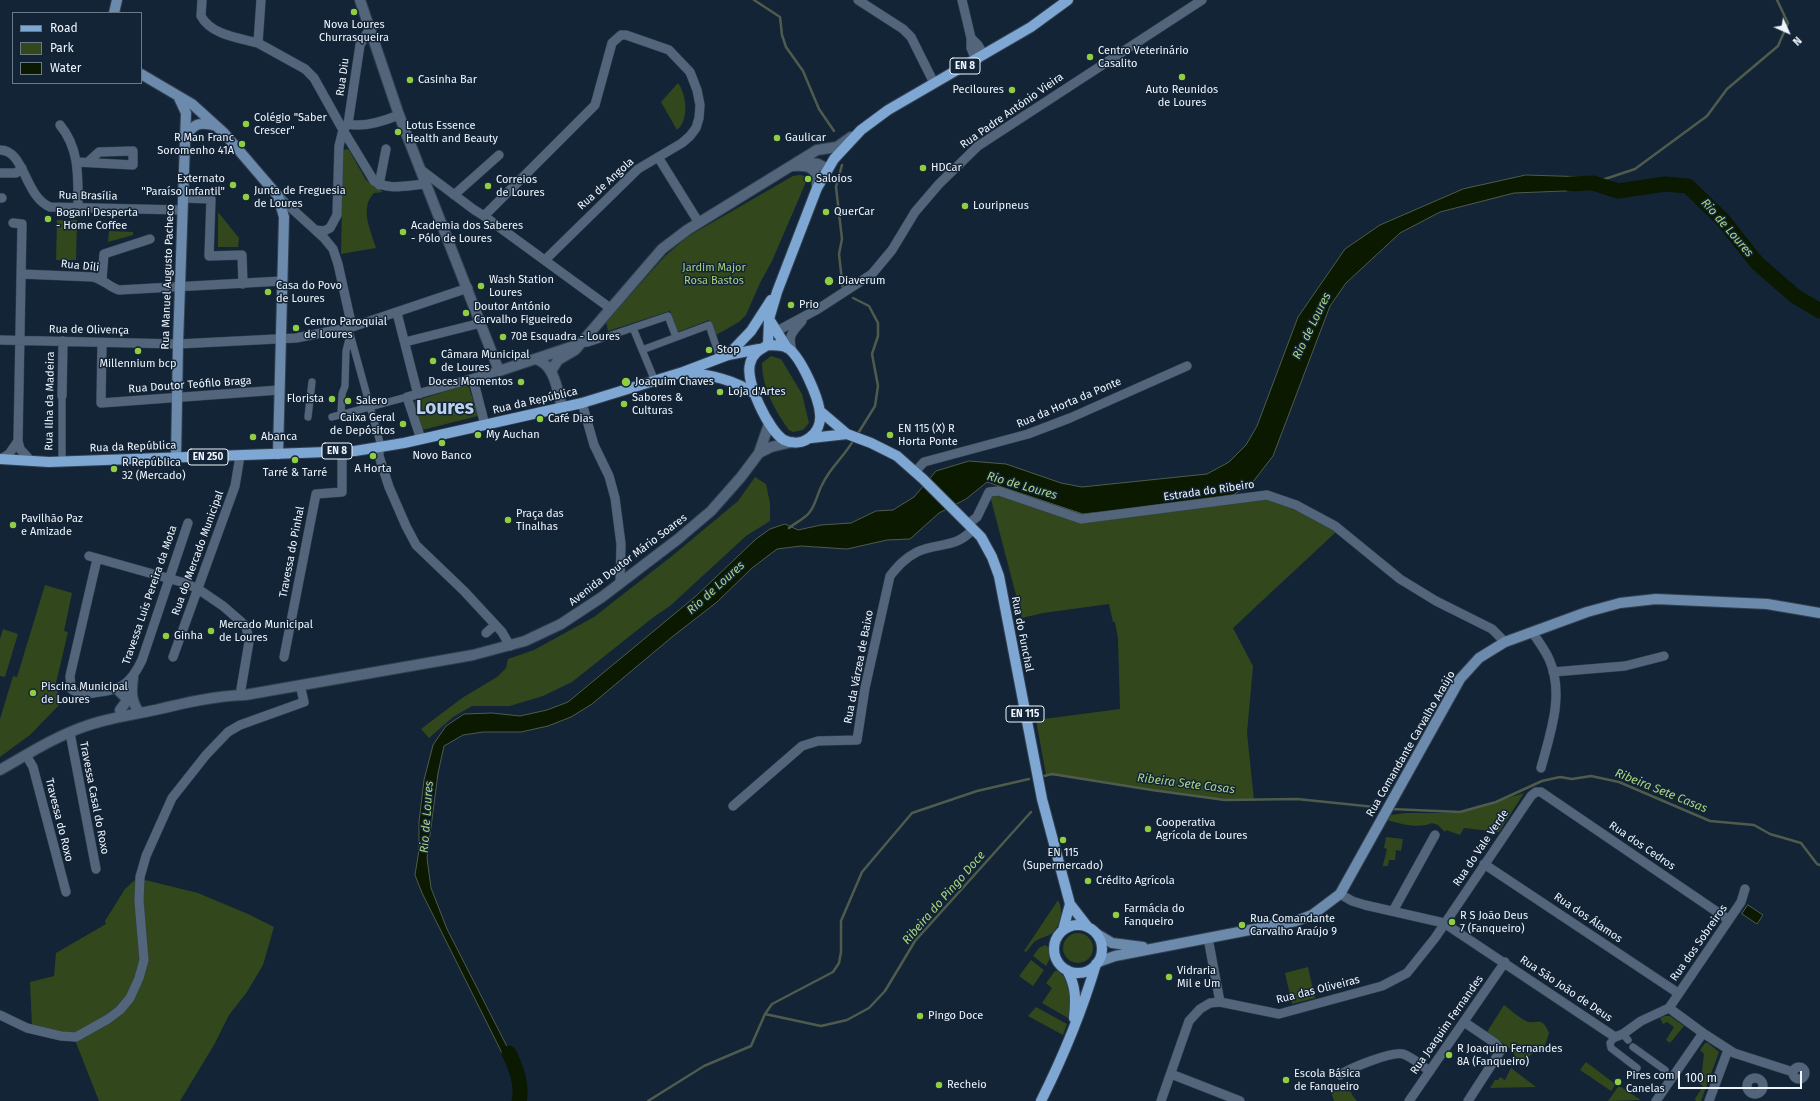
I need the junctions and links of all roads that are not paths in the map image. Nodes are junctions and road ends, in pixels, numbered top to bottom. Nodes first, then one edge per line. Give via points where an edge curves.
1 (117, 0) edge
2 (202, 0) edge
3 (261, 0) edge
4 (360, 0) edge
5 (858, 0) edge
6 (962, 0) edge
7 (1068, 0) edge
8 (1202, 0) edge
9 (114, 12) edge
10 (370, 28) junction
11 (258, 43) junction
12 (980, 57) junction
13 (142, 75) edge
14 (934, 83) junction
15 (179, 98) junction
16 (399, 115) junction
17 (60, 125) dead end
18 (216, 126) junction
19 (346, 127) junction
20 (861, 130) junction
21 (184, 138) junction
22 (386, 149) dead end
23 (0, 150) edge
24 (812, 153) junction
25 (499, 155) dead end
26 (658, 157) junction
27 (834, 159) junction
28 (77, 162) junction
29 (88, 162) dead end
30 (793, 166) junction
31 (22, 168) junction
32 (828, 169) junction
33 (420, 170) junction
34 (0, 173) edge
35 (426, 184) junction
36 (379, 185) junction
37 (817, 188) junction
38 (454, 195) junction
39 (278, 196) junction
40 (183, 198) junction
41 (78, 208) junction
42 (182, 210) junction
43 (484, 216) junction
44 (13, 223) dead end
45 (699, 223) junction
46 (316, 230) junction
47 (150, 240) dead end
48 (545, 260) junction
49 (22, 274) junction
50 (102, 279) junction
51 (282, 281) junction
52 (243, 284) junction
53 (180, 286) junction
54 (468, 288) junction
55 (777, 292) junction
56 (610, 308) junction
57 (397, 313) junction
58 (808, 315) junction
59 (769, 319) junction
60 (481, 324) junction
61 (633, 328) junction
62 (351, 330) junction
63 (777, 331) junction
64 (676, 337) junction
65 (280, 338) junction
66 (0, 340) edge
67 (20, 341) junction
68 (63, 341) junction
69 (405, 342) junction
70 (102, 343) junction
71 (178, 344) junction
72 (580, 344) junction
73 (763, 347) junction
74 (642, 350) junction
75 (790, 351) junction
76 (724, 356) junction
77 (535, 359) junction
78 (1187, 366) dead end
79 (499, 371) junction
80 (551, 371) junction
81 (683, 372) junction
82 (473, 379) junction
83 (655, 381) junction
84 (312, 382) dead end
85 (279, 390) junction
86 (755, 394) junction
87 (418, 395) junction
88 (62, 396) joint
89 (407, 397) junction
90 (177, 399) junction
91 (582, 403) junction
92 (369, 406) junction
93 (562, 407) junction
94 (820, 411) junction
95 (341, 414) junction
96 (308, 417) dead end
97 (332, 417) dead end
98 (769, 424) junction
99 (485, 425) junction
100 (847, 434) junction
101 (811, 438) junction
102 (421, 440) junction
103 (18, 441) junction
104 (792, 442) junction
105 (380, 446) junction
106 (342, 451) junction
107 (759, 453) junction
108 (278, 454) junction
109 (240, 456) junction
110 (176, 458) junction
111 (0, 459) edge
112 (31, 462) junction
113 (62, 462) junction
114 (919, 475) junction
115 (188, 523) dead end
116 (970, 526) junction
117 (169, 579) junction
118 (620, 583) junction
119 (198, 589) junction
120 (1820, 613) edge
121 (495, 625) junction
122 (1533, 632) junction
123 (486, 633) dead end
124 (1505, 642) junction
125 (510, 646) junction
126 (1664, 656) dead end
127 (173, 657) dead end
128 (284, 657) dead end
129 (1553, 672) junction
130 (133, 678) junction
131 (300, 685) junction
132 (117, 689) junction
133 (237, 692) junction
134 (126, 698) junction
135 (120, 710) junction
136 (137, 710) junction
137 (86, 726) junction
138 (70, 733) junction
139 (26, 755) junction
140 (1541, 768) dead end
141 (0, 770) edge
142 (1541, 792) joint
143 (733, 806) dead end
144 (1435, 835) dead end
145 (1484, 864) junction
146 (96, 868) dead end
147 (1745, 889) dead end
148 (66, 892) dead end
149 (1340, 894) junction
150 (1070, 904) junction
151 (1393, 911) junction
152 (1729, 920) junction
153 (1444, 923) junction
154 (1087, 926) junction
155 (1063, 930) junction
156 (1097, 934) junction
157 (1208, 938) junction
158 (1149, 949) junction
159 (1505, 962) junction
160 (1097, 963) junction
161 (1067, 970) junction
162 (1678, 993) junction
163 (1220, 1002) junction
164 (1668, 1008) junction
165 (0, 1015) edge
166 (1464, 1022) junction
167 (1703, 1033) junction
168 (1070, 1034) junction
169 (1622, 1037) junction
170 (1633, 1047) dead end
171 (1728, 1050) junction
172 (1637, 1068) dead end
173 (1665, 1070) dead end
174 (1430, 1071) junction
175 (1793, 1072) dead end
176 (1171, 1074) junction
177 (1340, 1075) dead end
178 (1041, 1101) edge
179 (1161, 1101) edge
180 (1240, 1101) edge
181 (1409, 1101) edge
182 (1468, 1101) edge
183 (1656, 1101) edge
184 (1709, 1101) edge

1 - 9 main road
2 - 11 street via 201,16 209,27
3 - 11 street
4 - 10 street
5 - 14 street via 903,29 910,37
6 - 12 street via 971,38 978,45
7 - 12 main road, EN 8 via 1031,27
8 - 58 street, Rua Padre António Vieira via 978,146 920,206 892,250 872,274
10 - 16 street
10 - 19 street, Rua Diu via 360,46
11 - 19 street via 305,69 314,78
12 - 14 main road, EN 8
13 - 15 main road
14 - 20 main road, EN 8 via 888,110
15 - 18 main road via 192,104
15 - 21 main road, Rua Manuel Augusto Pacheco / EN 250 via 186,113
16 - 19 street via 373,123
16 - 33 street
17 - 28 street via 67,133
18 - 21 main road via 197,124
18 - 39 main road
19 - 36 street via 374,181
19 - 46 street, Rua Diu via 339,146 337,215 330,228 324,231
20 - 24 street via 837,147
20 - 27 main road, EN 8
21 - 40 main road, Rua Manuel Augusto Pacheco / EN 250
22 - 36 street
23 - 31 street, Rua Brasília via 12,153
24 - 27 street
24 - 30 street
25 - 38 street
26 - 43 street, Rua de Angola via 682,143 696,128 700,105 697,90 687,68 664,47 626,35 616,38 612,42 595,105
26 - 45 street
26 - 48 street, Rua de Angola via 638,168
27 - 32 main road
28 - 29 street
28 - 41 street
30 - 32 street via 806,161
30 - 37 street via 807,165 813,170 817,177
30 - 45 street
31 - 34 street via 16,173
31 - 41 street, Rua Brasília via 30,189 42,204 50,207
32 - 37 main road
33 - 35 street
33 - 38 street
35 - 36 street via 385,187
35 - 54 street
37 - 55 main road
38 - 43 street
39 - 46 street
39 - 51 main road via 284,217
40 - 42 main road, Rua Manuel Augusto Pacheco / EN 250
40 - 52 street via 211,199 209,256 242,255
41 - 42 street, Rua Brasília
42 - 53 main road, Rua Manuel Augusto Pacheco / EN 250
43 - 48 street
44 - 49 street via 22,224
45 - 56 street via 662,249
46 - 62 street via 333,249
47 - 50 street via 104,254
48 - 56 street
49 - 50 street, Rua Díli
49 - 67 street
50 - 53 street, Rua Díli via 119,290
51 - 52 street, Rua Díli
51 - 65 main road
52 - 53 street, Rua Díli
53 - 71 main road, Rua Manuel Augusto Pacheco / EN 250
54 - 57 street, Rua de Olivença
54 - 60 street
55 - 59 main road
55 - 76 main road via 750,331
56 - 72 street
57 - 62 street, Rua de Olivença
57 - 69 street
58 - 63 street, Rua Padre António Vieira
58 - 75 street, Rua Padre António Vieira via 790,337
59 - 63 main road
59 - 73 main road
60 - 69 street
60 - 79 street
61 - 64 street via 668,316
61 - 72 street
61 - 74 street
62 - 65 street, Rua de Olivença
62 - 92 street
62 - 95 street via 346,351
63 - 75 main road
64 - 74 street
64 - 76 street via 709,325
65 - 71 street, Rua de Olivença
65 - 85 main road
66 - 67 street, Rua de Olivença
67 - 68 street, Rua de Olivença
67 - 103 street
68 - 70 street, Rua de Olivença
68 - 88 street, Rua Ilha da Madeira
69 - 87 street
70 - 71 street, Rua de Olivença
70 - 90 street, Rua Doutor Teófilo Braga via 101,403
71 - 90 main road, Rua Manuel Augusto Pacheco / EN 250
72 - 77 street
72 - 80 street via 576,350 558,360
73 - 75 main road, Rua da República via 777,345
73 - 76 main road, Rua da República
73 - 86 main road via 752,357 749,366
74 - 83 street
75 - 94 main road via 810,382
76 - 81 main road, Rua da República
77 - 79 street
77 - 80 street via 543,361
78 - 114 street, Rua da Horta da Ponte via 1028,434 924,462
79 - 82 street
80 - 93 street
81 - 83 main road, Rua da República / EN 8
81 - 86 main road, Rua da República via 716,376 742,385
82 - 87 street
82 - 99 street
83 - 91 main road, Rua da República / EN 8
84 - 96 street
85 - 90 street, Rua Doutor Teófilo Braga
85 - 108 main road
86 - 98 main road
87 - 89 street
88 - 113 street, Rua Ilha da Madeira
89 - 92 street
89 - 102 street
90 - 110 main road, Rua Manuel Augusto Pacheco / EN 250
91 - 93 main road, Rua da República / EN 8
91 - 118 street via 594,445 609,476 618,513 621,544
92 - 95 street
92 - 105 street
93 - 99 main road, Rua da República / EN 8
94 - 100 main road, Rua do Funchal
94 - 101 main road via 821,421
95 - 97 street
98 - 104 main road via 783,439
98 - 107 street, Avenida Doutor Mário Soares
99 - 102 main road, Rua da República / EN 8
100 - 101 main road, Rua do Funchal
100 - 114 main road, Rua do Funchal / EN 115 via 897,456
101 - 104 main road, Rua do Funchal via 802,442
102 - 105 main road, Rua da República / EN 8
103 - 111 street via 9,454
103 - 112 street via 20,449
104 - 107 street
105 - 106 main road, Rua da República / EN 8
105 - 121 street via 379,456 389,487 412,538 422,552 464,591
106 - 108 main road, Rua da República / EN 8
106 - 128 street, Travessa do Pinhal via 342,492 316,494
107 - 118 street, Avenida Doutor Mário Soares via 711,511
108 - 109 main road, Rua da República / EN 250
109 - 110 main road, Rua da República / EN 250
109 - 119 street, Rua do Mercado Municipal via 235,486
110 - 113 main road, Rua da República / EN 250
111 - 112 main road, Rua da República / EN 250
112 - 113 main road, Rua da República / EN 250
114 - 116 main road, Rua do Funchal / EN 115
115 - 117 street, Travessa Luís Pereira da Mota
116 - 124 street, Estrada do Ribeiro via 989,492 999,491 1081,519 1268,495 1296,505 1335,526 1400,579 1436,601 1492,629
116 - 143 street, Rua da Várzea de Baixo via 961,540 918,552 902,562 890,576 865,688 857,740 818,741 802,746
116 - 150 main road, Rua do Funchal / EN 115 via 988,547 996,567 1038,782
117 - 119 street
117 - 130 street, Travessa Luís Pereira da Mota via 142,660
117 - 132 street via 93,557 70,670 71,689 81,695
118 - 125 street, Avenida Doutor Mário Soares via 561,624
119 - 127 street, Rua do Mercado Municipal
119 - 133 street via 246,626 249,642
120 - 122 main road, Rua Comandante Carvalho Araújo via 1767,604 1656,599 1620,603
121 - 123 street
121 - 125 street
122 - 124 main road, Rua Comandante Carvalho Araújo
122 - 129 street via 1549,659
124 - 149 main road, Rua Comandante Carvalho Araújo via 1479,658 1460,679
125 - 131 street, Avenida Doutor Mário Soares via 473,656
126 - 129 street via 1625,666
129 - 140 street via 1556,700
130 - 132 street, Travessa Luís Pereira da Mota
130 - 134 street
130 - 136 street via 131,690
131 - 133 street, Avenida Doutor Mário Soares via 244,695
131 - 165 street via 304,702 240,725 228,732 172,798 146,856 140,877 139,901 144,960 130,998 120,1010 76,1037 27,1028
132 - 134 street
133 - 136 street, Avenida Doutor Mário Soares
134 - 135 street
135 - 136 street, Avenida Doutor Mário Soares
135 - 137 street, Avenida Doutor Mário Soares via 104,715
136 - 137 street, Avenida Doutor Mário Soares
137 - 138 street, Avenida Doutor Mário Soares
138 - 139 street, Avenida Doutor Mário Soares
138 - 146 street, Travessa Casal do Roxo
139 - 141 street, Avenida Doutor Mário Soares
139 - 148 street, Travessa do Roxo via 33,767
142 - 145 street, Rua do Vale Verde via 1531,796
142 - 152 street, Rua dos Cedros
144 - 151 street
145 - 153 street, Rua do Vale Verde
145 - 162 street, Rua dos Álamos
147 - 152 street, Rua dos Sobreiros via 1741,902
149 - 151 street, Rua São João de Deus via 1352,901
149 - 157 main road, Rua Comandante Carvalho Araújo via 1322,909 1306,917 1283,924
150 - 154 main road, Rua do Funchal
150 - 155 main road, Rua do Funchal
151 - 153 street, Rua São João de Deus
152 - 162 street, Rua dos Sobreiros
153 - 159 street, Rua São João de Deus
153 - 163 street, Rua das Oliveiras via 1407,974 1382,986 1279,1014
154 - 155 main road via 1070,926
154 - 156 main road, Rua do Funchal
155 - 161 main road, Rua do Funchal via 1057,936 1054,950 1059,964
156 - 158 main road via 1112,943
156 - 160 main road, Rua do Funchal via 1102,948
157 - 158 main road, Rua Comandante Carvalho Araújo
157 - 163 street
158 - 160 main road, Rua Comandante Carvalho Araújo via 1115,956
159 - 166 street, Rua Joaquim Fernandes
159 - 169 street, Rua São João de Deus
160 - 161 main road via 1081,972
160 - 168 main road, Rua do Funchal via 1086,1000
161 - 168 main road, Rua do Funchal via 1076,997
162 - 164 street, Rua dos Sobreiros
163 - 176 street via 1210,1003 1193,1015
164 - 167 street
164 - 169 street via 1641,1021
166 - 174 street, Rua Joaquim Fernandes
166 - 182 street via 1501,1050
167 - 171 street
167 - 183 street
168 - 178 main road, Rua do Funchal
169 - 172 street via 1610,1043 1611,1048
170 - 173 street
171 - 175 street
171 - 184 street
174 - 177 street via 1409,1057 1399,1054 1350,1068
174 - 181 street, Rua Joaquim Fernandes
176 - 179 street
176 - 180 street

